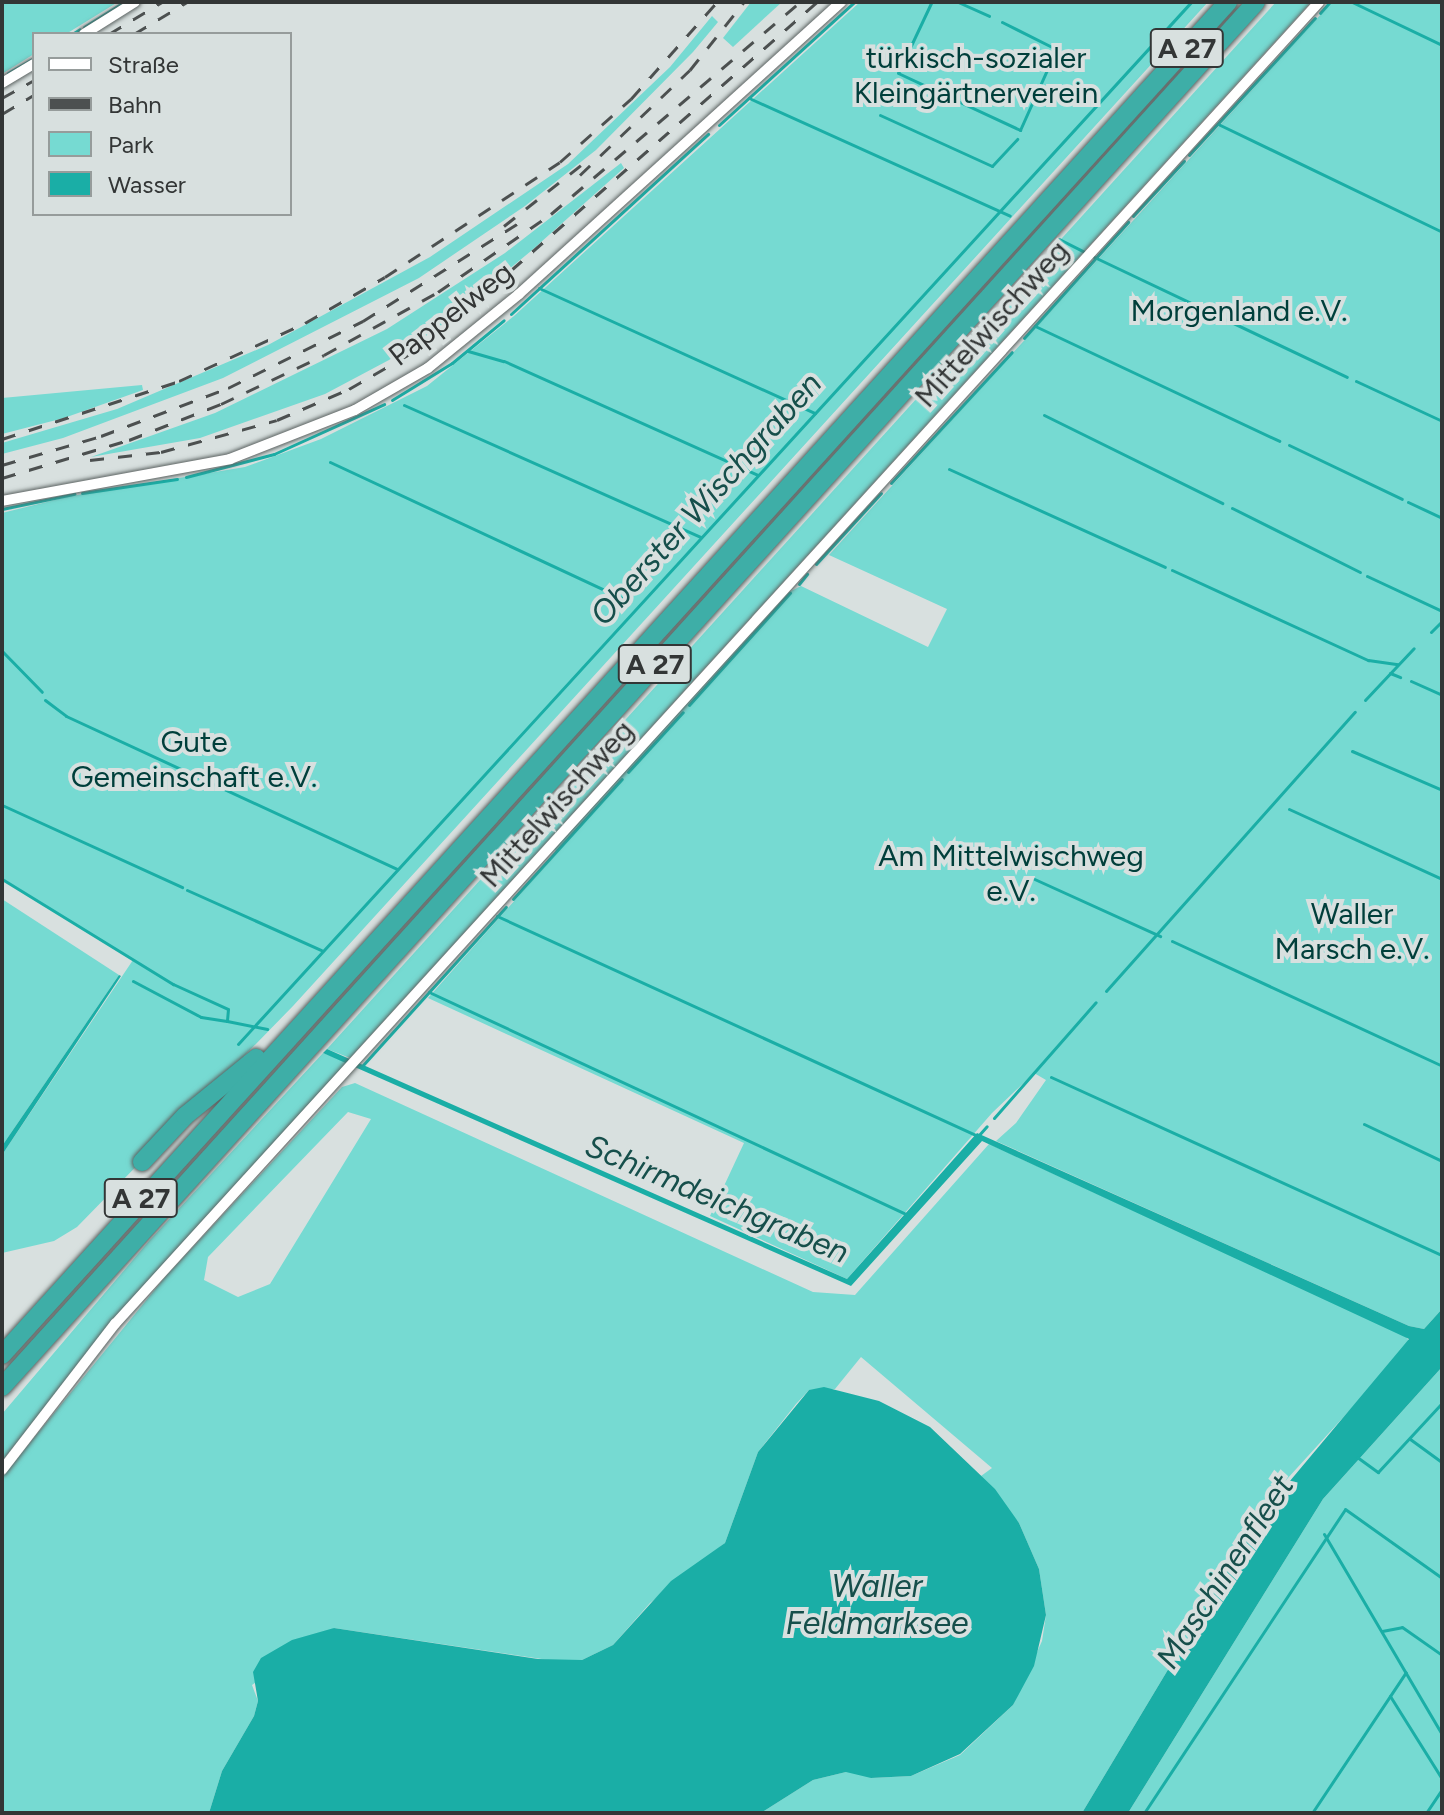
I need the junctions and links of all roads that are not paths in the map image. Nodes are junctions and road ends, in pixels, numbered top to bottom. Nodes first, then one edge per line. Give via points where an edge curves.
1 (135, 2) edge
2 (841, 2) edge
3 (1228, 2) edge
4 (1256, 2) edge
5 (1319, 2) edge
6 (87, 32) edge
7 (32, 65) edge
8 (2, 83) edge
9 (2, 501) edge
10 (282, 1043) junction
11 (142, 1162) dead end
12 (2, 1355) edge
13 (2, 1387) edge
14 (2, 1470) edge

1 - 6 street
2 - 9 street, Pappelweg via 519,294 428,368 355,410 230,459
3 - 10 highway, A 27
4 - 13 highway, A 27
5 - 14 street, Mittelwischweg via 115,1324
7 - 8 street
10 - 11 highway via 185,1116
10 - 12 highway, A 27

